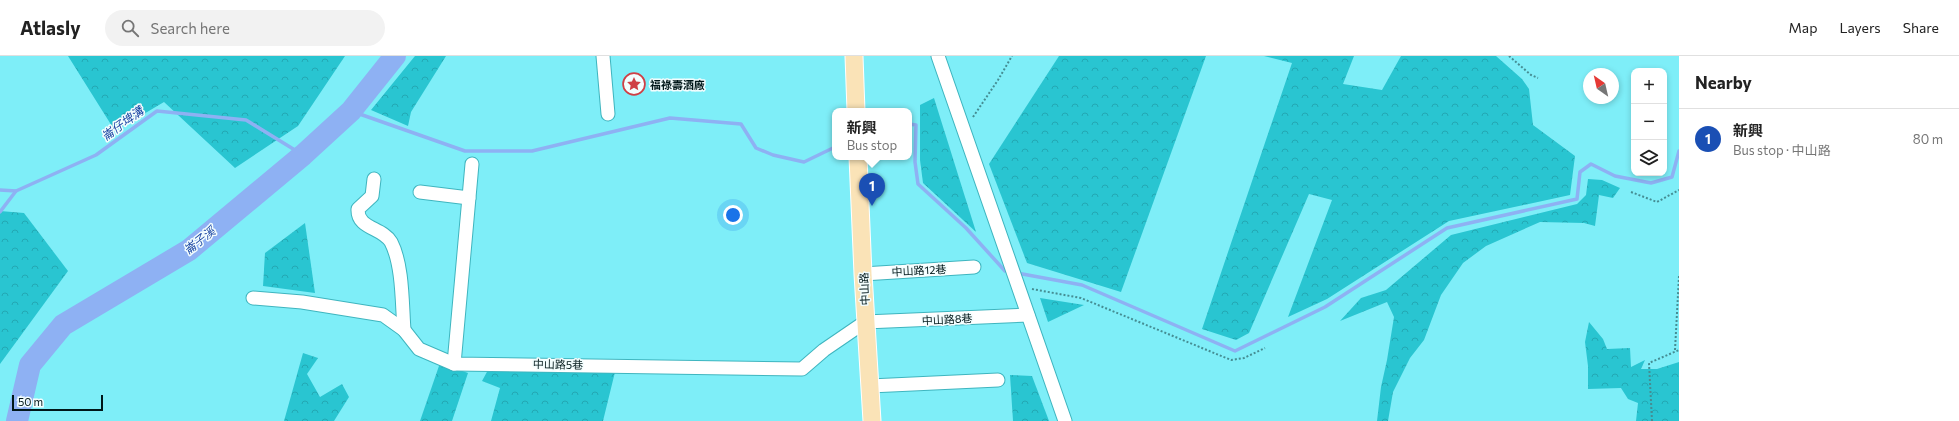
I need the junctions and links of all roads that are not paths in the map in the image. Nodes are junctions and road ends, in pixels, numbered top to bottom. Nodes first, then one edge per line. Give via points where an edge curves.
1 (603, 56) edge
2 (854, 56) edge
3 (938, 56) edge
4 (856, 108) edge
5 (608, 114) dead end
6 (858, 160) edge
7 (472, 164) dead end
8 (374, 179) dead end
9 (420, 192) dead end
10 (469, 198) junction
11 (974, 267) dead end
12 (863, 274) junction
13 (253, 298) dead end
14 (1028, 315) junction
15 (866, 322) junction
16 (404, 330) junction
17 (454, 364) junction
18 (998, 380) dead end
19 (870, 386) junction
20 (872, 421) edge
21 (1065, 421) edge

1 - 5 street
2 - 4 main road
3 - 14 street
6 - 12 main road, 中山路
7 - 10 street
8 - 16 street via 372,196 358,209 358,214 361,222 390,240 396,256
9 - 10 street
10 - 17 street
11 - 12 street, 中山路12巷
12 - 15 main road, 中山路
13 - 16 street, 中山路5巷 via 302,302 383,315
14 - 15 street, 中山路8巷
14 - 21 street
15 - 17 street, 中山路5巷 via 824,350 802,369
15 - 19 main road, 中山路
16 - 17 street, 中山路5巷 via 419,349
18 - 19 street
19 - 20 main road, 中山路

